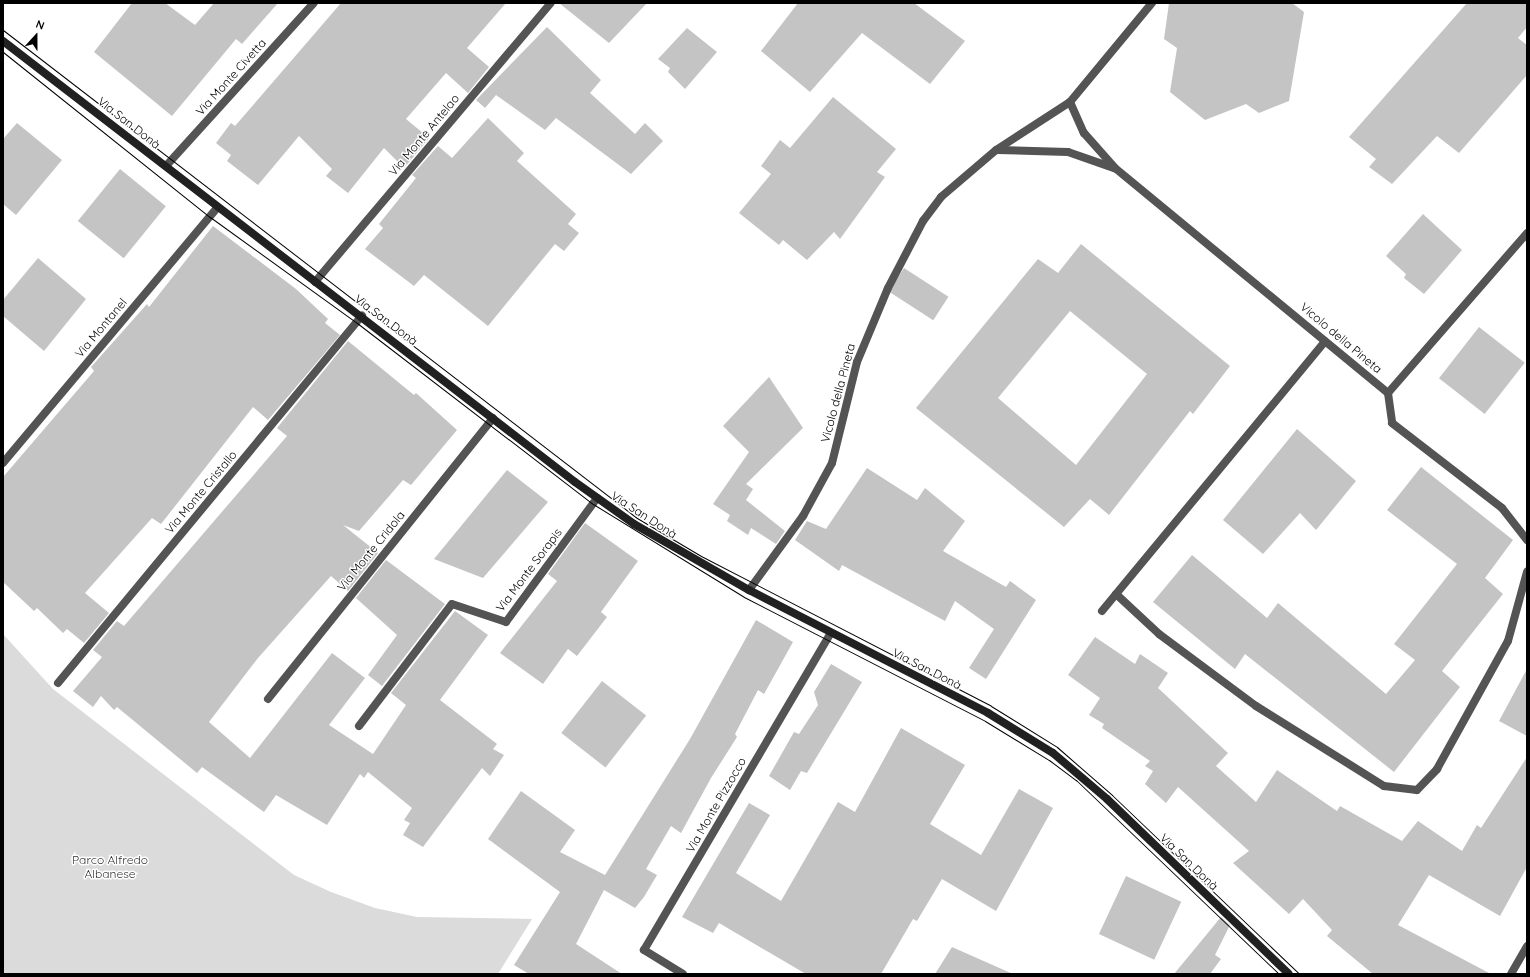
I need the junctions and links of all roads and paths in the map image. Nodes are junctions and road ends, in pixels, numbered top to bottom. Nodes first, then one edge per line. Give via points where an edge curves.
1 (314, 3) edge
2 (551, 3) edge
3 (1152, 3) edge
4 (3, 41) edge
5 (1070, 102) junction
6 (996, 150) junction
7 (166, 166) junction
8 (1115, 168) junction
9 (218, 207) junction
10 (1527, 233) edge
11 (314, 282) junction
12 (362, 316) junction
13 (1325, 341) junction
14 (1388, 393) junction
15 (493, 418) junction
16 (3, 464) edge
17 (597, 498) junction
18 (1527, 540) edge
19 (1527, 572) edge
20 (749, 590) junction
21 (1116, 594) junction
22 (1102, 611) dead end
23 (831, 633) junction
24 (58, 683) dead end
25 (268, 700) dead end
26 (359, 726) dead end
27 (1527, 946) edge
28 (683, 974) edge
29 (1289, 974) edge
30 (1511, 974) edge

1 - 7 street, Via Monte Civetta
2 - 11 street, Via Monte Antelao
3 - 5 street
4 - 7 street, Via San Donà
5 - 6 street, Vicolo della Pineta
5 - 8 street, Vicolo della Pineta via 1084,133
6 - 8 street, Vicolo della Pineta via 1068,152
6 - 20 street, Vicolo della Pineta via 941,197 905,253 857,362 832,463 803,516
7 - 9 street, Via San Donà
8 - 13 street, Vicolo della Pineta
9 - 11 street, Via San Donà
9 - 16 street, Via Montanel
10 - 14 street
11 - 12 street, Via San Donà
12 - 15 street, Via San Donà
12 - 24 street, Via Monte Cristallo
13 - 14 street, Vicolo della Pineta
13 - 21 street
14 - 18 street via 1392,423 1502,508
15 - 17 street, Via San Donà
15 - 25 street, Via Monte Cridola
17 - 20 street, Via San Donà via 653,536
17 - 26 street, Via Monte Sorapis via 506,622 452,604
19 - 21 street via 1508,641 1437,769 1417,790 1384,786 1256,706 1159,634
20 - 23 street, Via San Donà
21 - 22 street
23 - 28 street, Via Monte Pizzocco via 644,950
23 - 29 street, Via San Donà via 988,713 1053,753 1107,800
27 - 30 street

